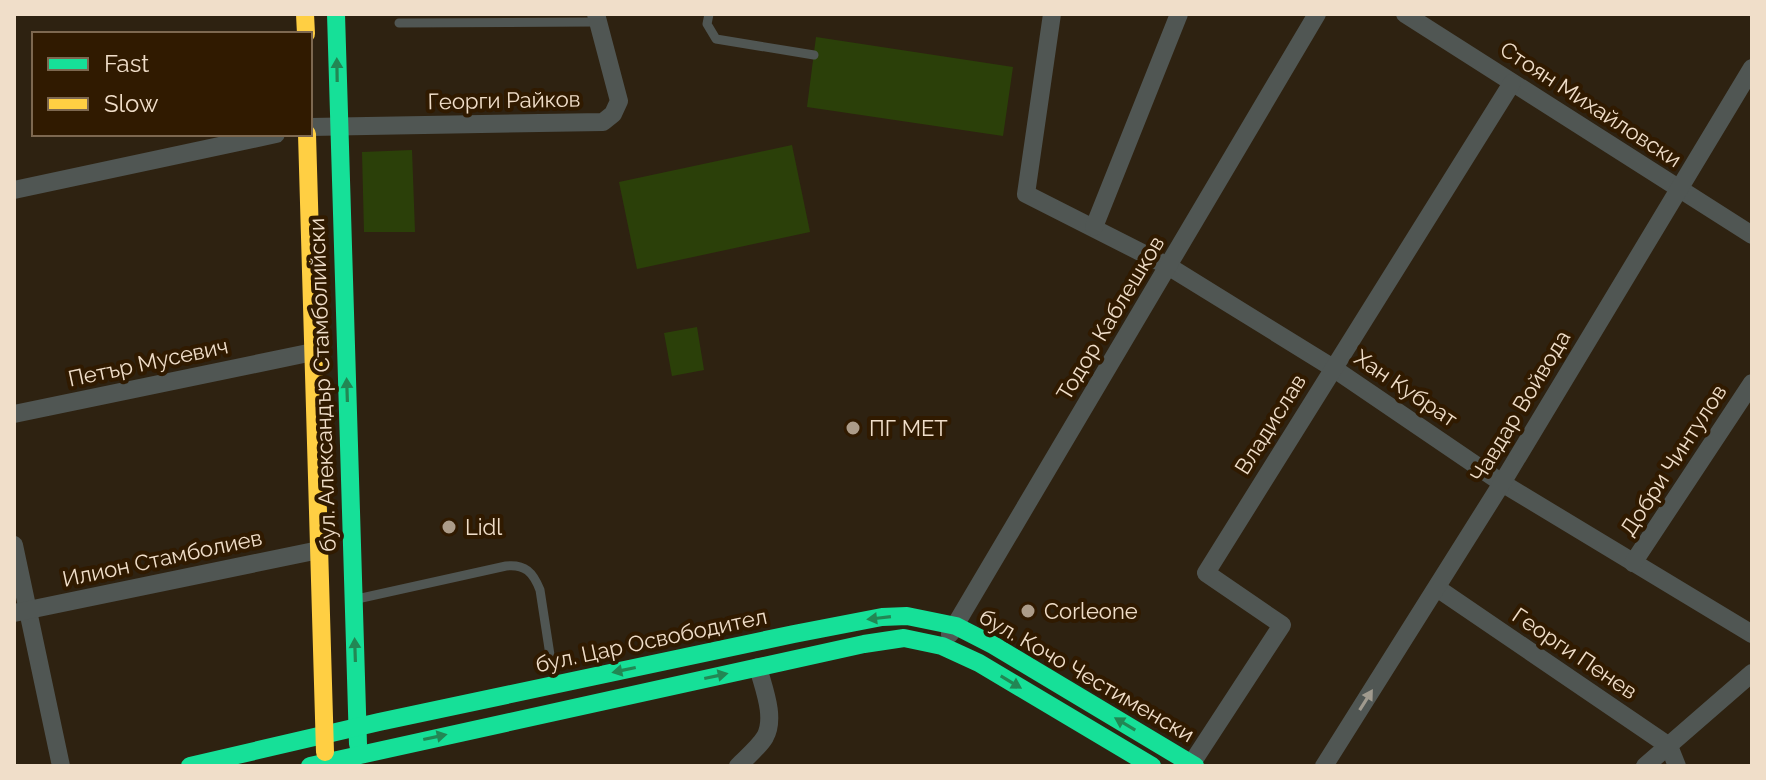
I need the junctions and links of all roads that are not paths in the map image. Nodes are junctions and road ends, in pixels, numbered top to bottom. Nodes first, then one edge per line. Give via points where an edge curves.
1 (336, 14) edge
2 (709, 14) edge
3 (1052, 14) edge
4 (1179, 14) edge
5 (1317, 14) edge
6 (1405, 14) edge
7 (597, 18) edge
8 (399, 23) dead end
9 (814, 55) dead end
10 (1752, 68) edge
11 (1512, 83) junction
12 (338, 126) junction
13 (312, 127) edge
14 (267, 136) edge
15 (307, 136) edge
16 (1679, 189) junction
17 (14, 190) edge
18 (1094, 227) junction
19 (1752, 235) edge
20 (1168, 266) junction
21 (313, 352) junction
22 (1333, 368) junction
23 (1752, 383) edge
24 (14, 414) edge
25 (1502, 483) junction
26 (14, 545) edge
27 (310, 552) junction
28 (1633, 563) junction
29 (1437, 588) junction
30 (353, 600) junction
31 (21, 611) edge
32 (956, 626) junction
33 (1752, 634) edge
34 (942, 646) junction
35 (758, 667) junction
36 (1752, 673) edge
37 (555, 685) junction
38 (357, 728) junction
39 (325, 736) junction
40 (1669, 746) junction
41 (358, 760) edge
42 (321, 765) edge
43 (1192, 765) edge
44 (61, 766) edge
45 (190, 766) edge
46 (740, 766) edge
47 (1152, 766) edge
48 (1324, 766) edge
49 (1645, 766) edge
50 (1677, 766) edge

12 -> 1 street, бул. Александър Стамболийски
2 - 9 lane via 707,24 716,39
3 - 18 street, Хан Кубрат via 1026,194
4 - 18 street
5 - 20 street, Тодор Каблешков
6 - 11 street, Стоян Михайловски
7 - 8 lane
7 - 12 street, Георги Райков via 619,101 603,122
10 - 16 street, Чавдар Войвода
11 - 16 street, Стоян Михайловски
11 - 22 street, Владислав
12 - 13 street
30 -> 12 street, бул. Александър Стамболийски
14 - 17 street
15 - 21 street, бул. Александър Стамболийски
16 - 19 street, Стоян Михайловски
16 - 25 street, Чавдар Войвода
18 - 20 street, Хан Кубрат
20 - 22 street, Хан Кубрат
20 - 32 street, Тодор Каблешков
21 - 24 street, Петър Мусевич
21 - 27 street, бул. Александър Стамболийски
22 - 25 street, Хан Кубрат
22 - 43 street, Владислав via 1206,573 1282,625
23 - 28 street, Добри Чинтулов
25 - 28 street, Хан Кубрат
25 - 29 street, Чавдар Войвода
26 - 31 street
27 - 31 street, Илион Стамболиев
27 - 39 street, бул. Александър Стамболийски
28 - 33 street, Хан Кубрат
29 - 40 street, Георги Пенев
48 -> 29 street, Чавдар Войвода
30 - 37 lane via 506,566 528,569 540,590
38 -> 30 street, бул. Александър Стамболийски
31 - 44 street
32 - 34 street, Тодор Каблешков
32 -> 37 street, бул. Цар Освободител via 907,616 882,617
43 -> 32 street, бул. Кочо Честименски
34 - 35 street via 887,639
34 -> 47 street, бул. Кочо Честименски
41 -> 35 street
35 - 46 street via 769,724 765,737
36 - 40 street
37 - 38 street, бул. Цар Освободител
38 - 39 street, бул. Цар Освободител
38 - 41 street, бул. Александър Стамболийски
39 - 42 street, бул. Александър Стамболийски
39 - 45 street
40 - 49 street
40 - 50 street
41 - 42 street

